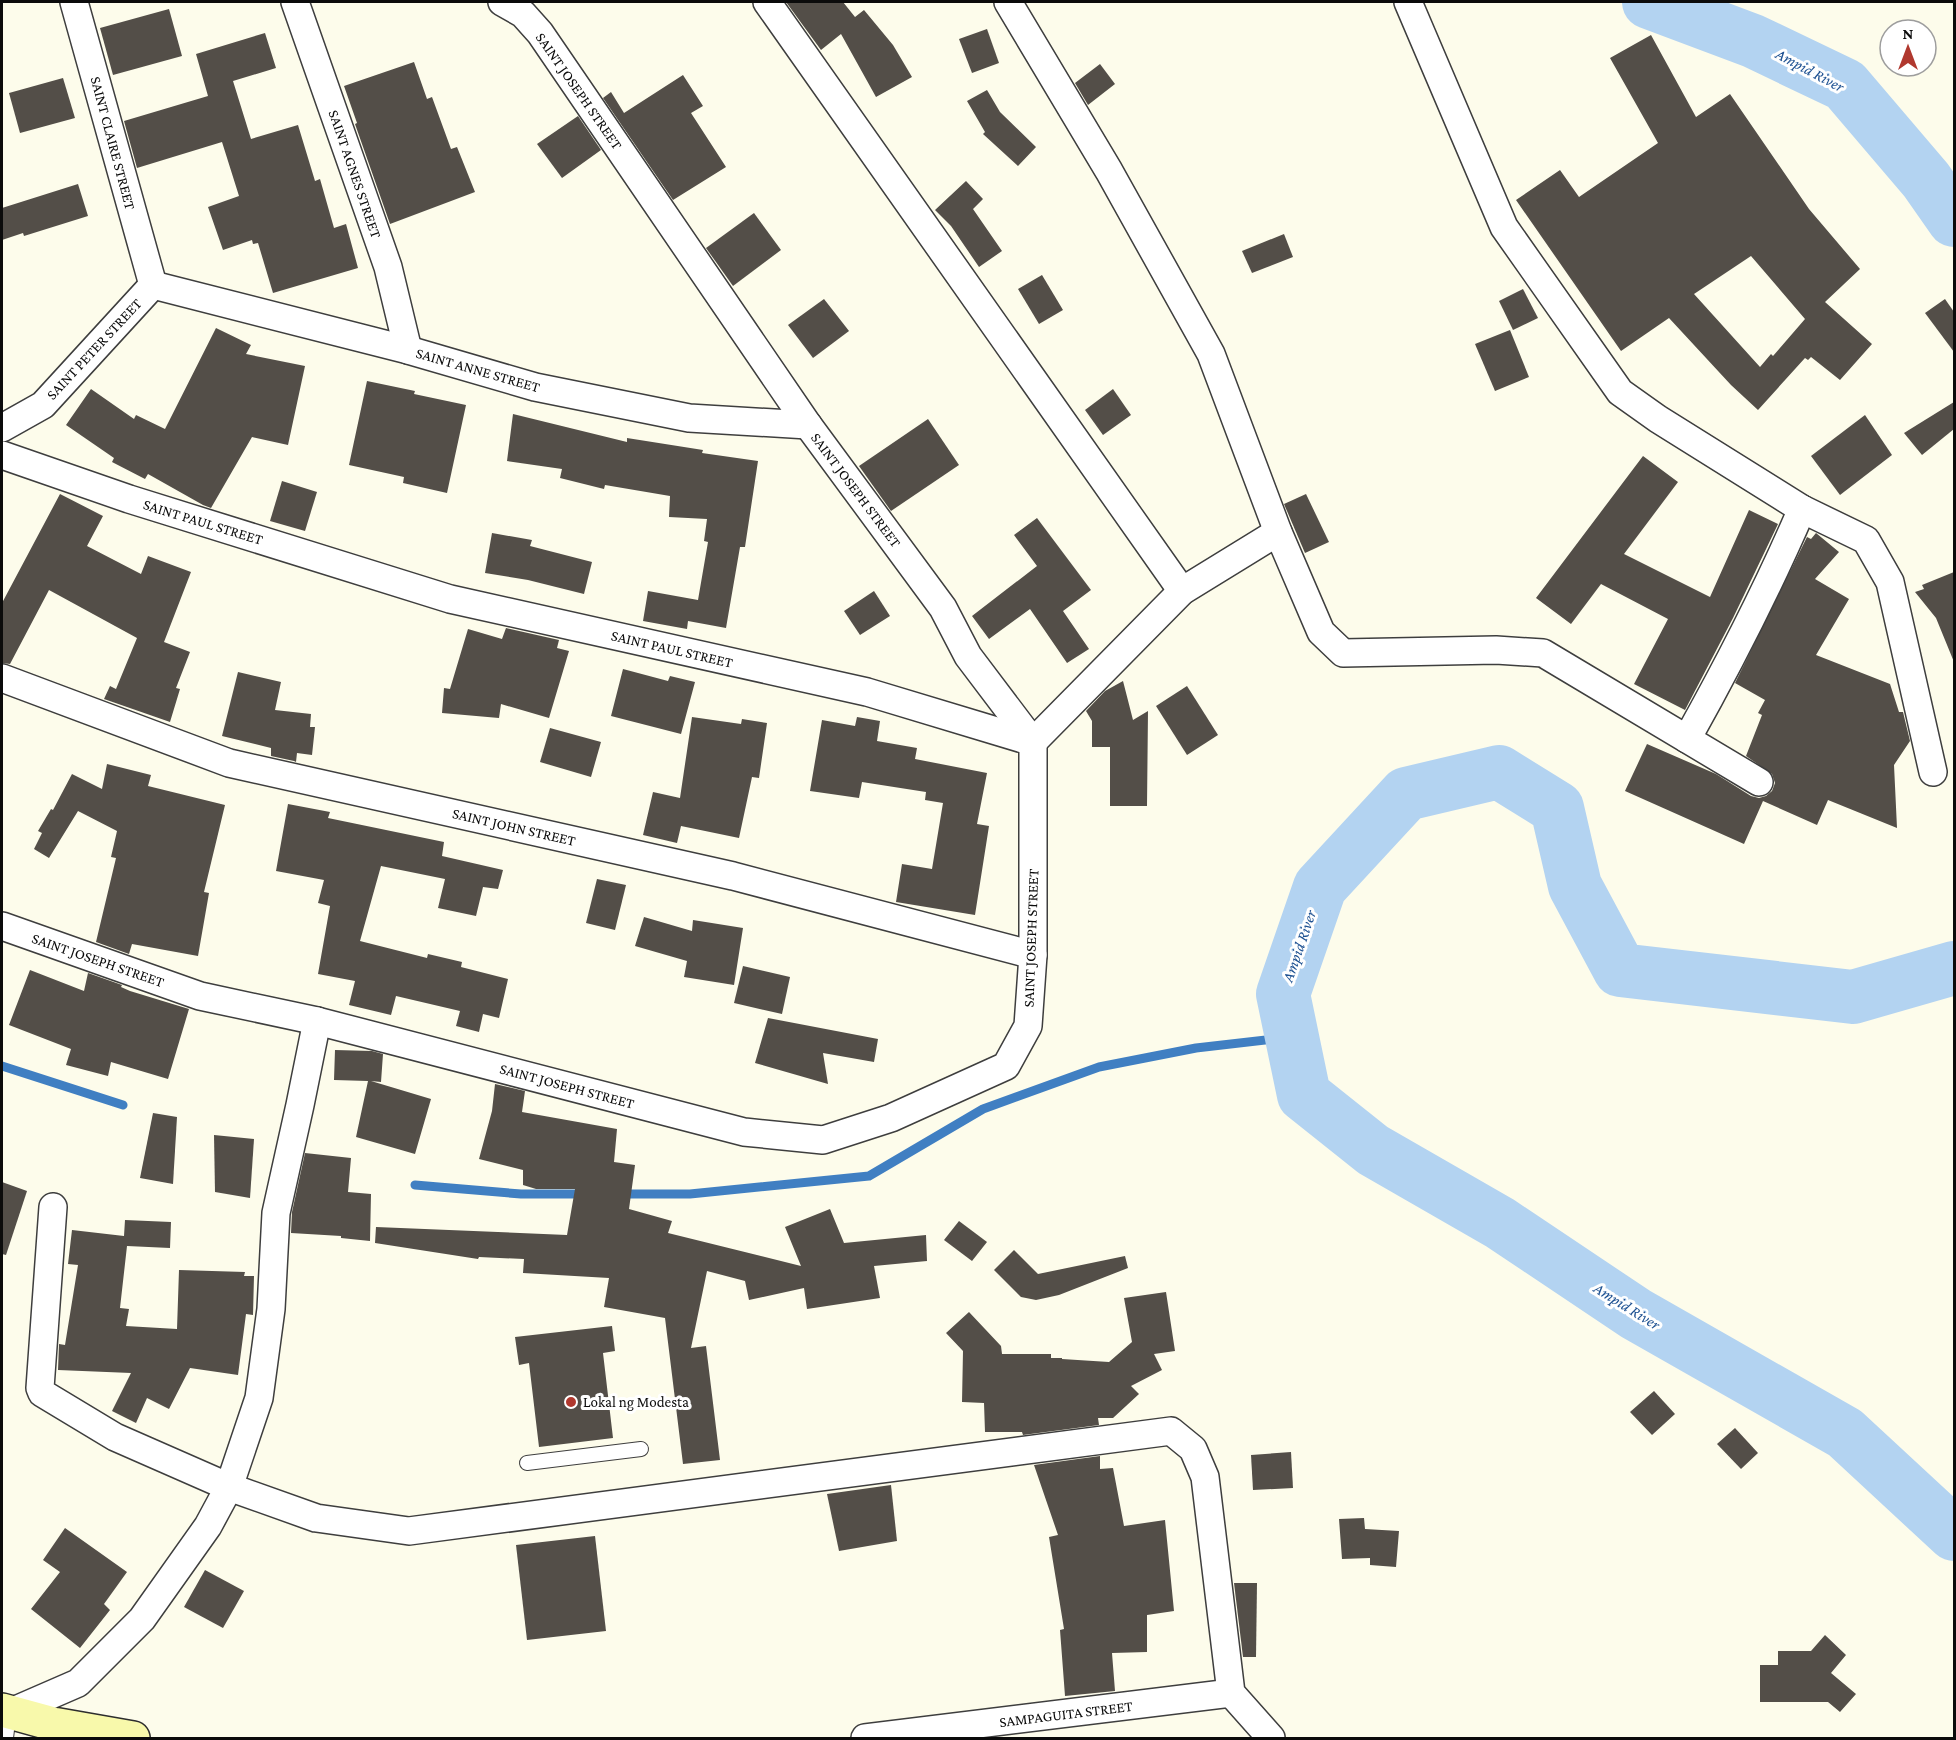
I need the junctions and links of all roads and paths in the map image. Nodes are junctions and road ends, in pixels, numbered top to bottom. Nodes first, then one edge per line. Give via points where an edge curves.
1 (74, 2) edge
2 (295, 2) edge
3 (502, 2) edge
4 (766, 2) edge
5 (1008, 2) edge
6 (1408, 2) edge
7 (153, 285) junction
8 (408, 350) junction
9 (808, 425) junction
10 (2, 428) edge
11 (2, 455) edge
12 (1802, 509) junction
13 (1278, 531) junction
14 (1182, 591) junction
15 (2, 678) edge
16 (1687, 739) junction
17 (1034, 742) junction
18 (1933, 772) dead end
19 (1759, 782) dead end
20 (2, 926) edge
21 (1032, 955) junction
22 (317, 1021) junction
23 (52, 1207) dead end
24 (641, 1449) dead end
25 (527, 1463) dead end
26 (229, 1486) junction
27 (1231, 1693) junction
28 (6, 1721) edge
29 (130, 1738) edge
30 (865, 1738) edge
31 (1271, 1738) edge

1 - 7 street, SAINT CLAIRE STREET
2 - 8 street, SAINT AGNES STREET via 387,267
3 - 9 street, SAINT JOSEPH STREET via 523,14 540,33
4 - 14 street
5 - 13 street via 1109,171 1211,354
6 - 12 street via 1504,227 1620,392
7 - 8 street, SAINT ANNE STREET
7 - 10 street, SAINT PETER STREET via 43,405
8 - 9 street, SAINT ANNE STREET via 535,387 689,418
9 - 17 street, SAINT JOSEPH STREET via 943,608 968,656
11 - 17 street, SAINT PAUL STREET via 129,499 450,599 867,692
12 - 16 street via 1740,644
12 - 18 street via 1866,540 1890,582
13 - 14 street
13 - 16 street via 1321,632 1343,653 1543,653
14 - 17 street
15 - 21 street, SAINT JOHN STREET via 229,763 734,876
16 - 19 street
17 - 21 street, SAINT JOSEPH STREET
20 - 22 street, SAINT JOSEPH STREET via 200,996
21 - 22 street, SAINT JOSEPH STREET via 1028,1026 1006,1066 891,1118 823,1140 744,1132
22 - 26 street via 276,1213 271,1309 259,1398
23 - 26 street via 42,1393 115,1437
24 - 25 lane
26 - 27 street via 316,1518 409,1531 1171,1431 1193,1449 1205,1477
26 - 28 street via 208,1526 142,1619 78,1683
27 - 30 street, SAMPAGUITA STREET
27 - 31 street
28 - 29 main road via 52,1724

